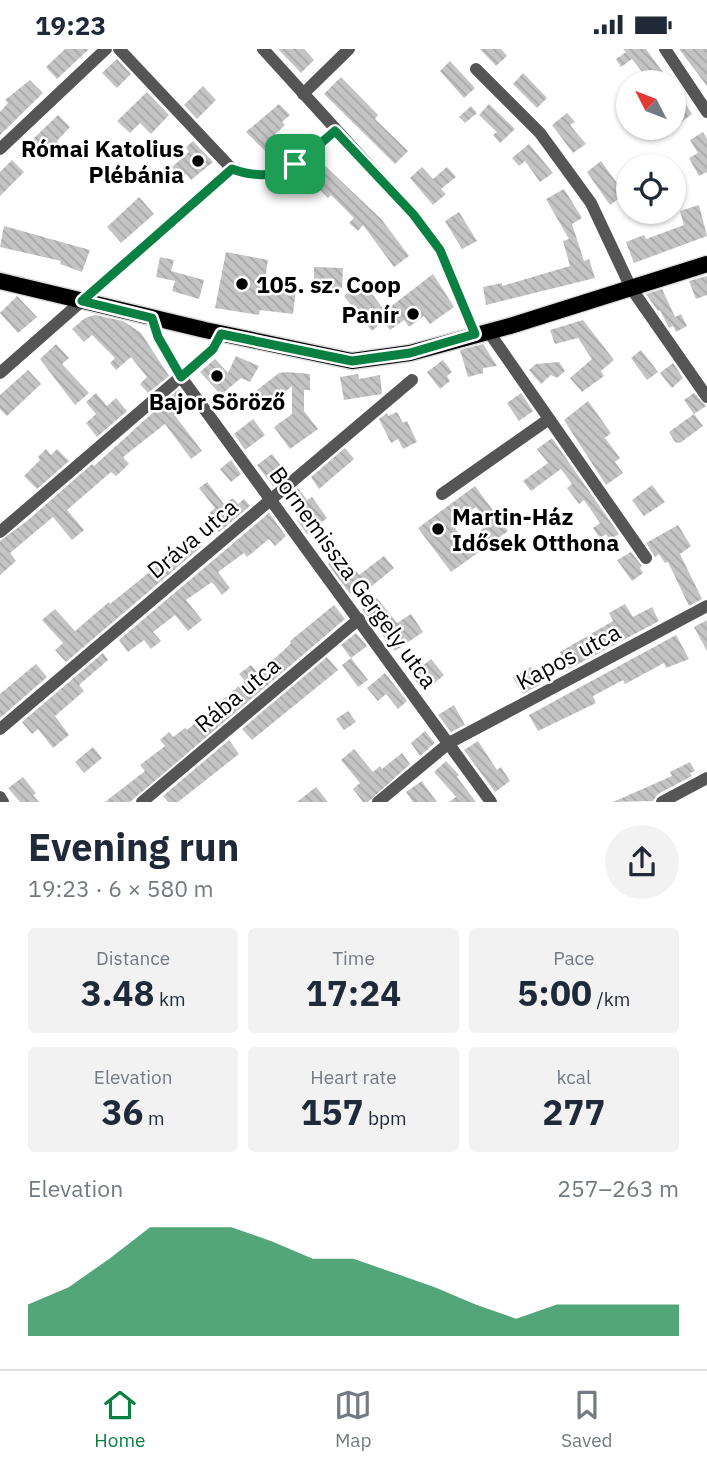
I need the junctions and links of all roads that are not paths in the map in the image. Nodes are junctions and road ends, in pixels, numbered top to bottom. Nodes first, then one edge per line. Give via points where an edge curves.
1 (106, 49) edge
2 (119, 49) edge
3 (263, 49) edge
4 (349, 49) edge
5 (665, 49) edge
6 (476, 69) dead end
7 (303, 94) junction
8 (707, 112) edge
9 (335, 131) junction
10 (0, 149) edge
11 (232, 169) junction
12 (707, 264) edge
13 (0, 281) edge
14 (631, 288) junction
15 (82, 301) junction
16 (152, 318) junction
17 (482, 333) junction
18 (221, 334) junction
19 (0, 373) edge
20 (181, 377) junction
21 (412, 380) dead end
22 (707, 397) edge
23 (549, 419) junction
24 (442, 493) dead end
25 (271, 497) junction
26 (0, 532) edge
27 (646, 558) dead end
28 (707, 606) edge
29 (359, 619) junction
30 (0, 729) edge
31 (449, 743) junction
32 (707, 778) edge
33 (0, 797) edge
34 (4, 802) edge
35 (142, 802) edge
36 (378, 802) edge
37 (491, 802) edge
38 (662, 802) edge

1 - 10 street
2 - 11 street
3 - 7 street
4 - 7 street
5 - 8 street
6 - 14 street via 540,133 590,202
7 - 9 street
9 - 11 street via 276,175 251,176
9 - 17 street via 413,214 440,250
11 - 15 street
12 - 14 main road
13 - 15 main road
14 - 17 main road
14 - 22 street
15 - 16 main road
15 - 19 street
16 - 18 main road
16 - 20 street, Bornemissza Gergely utca
17 - 18 main road via 410,353 352,361
17 - 23 street
18 - 20 street via 213,349
20 - 25 street, Bornemissza Gergely utca
20 - 26 street
21 - 25 street, Dráva utca
23 - 24 street
23 - 27 street
25 - 29 street, Bornemissza Gergely utca
25 - 30 street, Dráva utca
28 - 31 street, Kapos utca
29 - 31 street, Bornemissza Gergely utca
29 - 35 street, Rába utca
31 - 36 street, Kapos utca
31 - 37 street, Bornemissza Gergely utca
32 - 38 street
33 - 34 street

